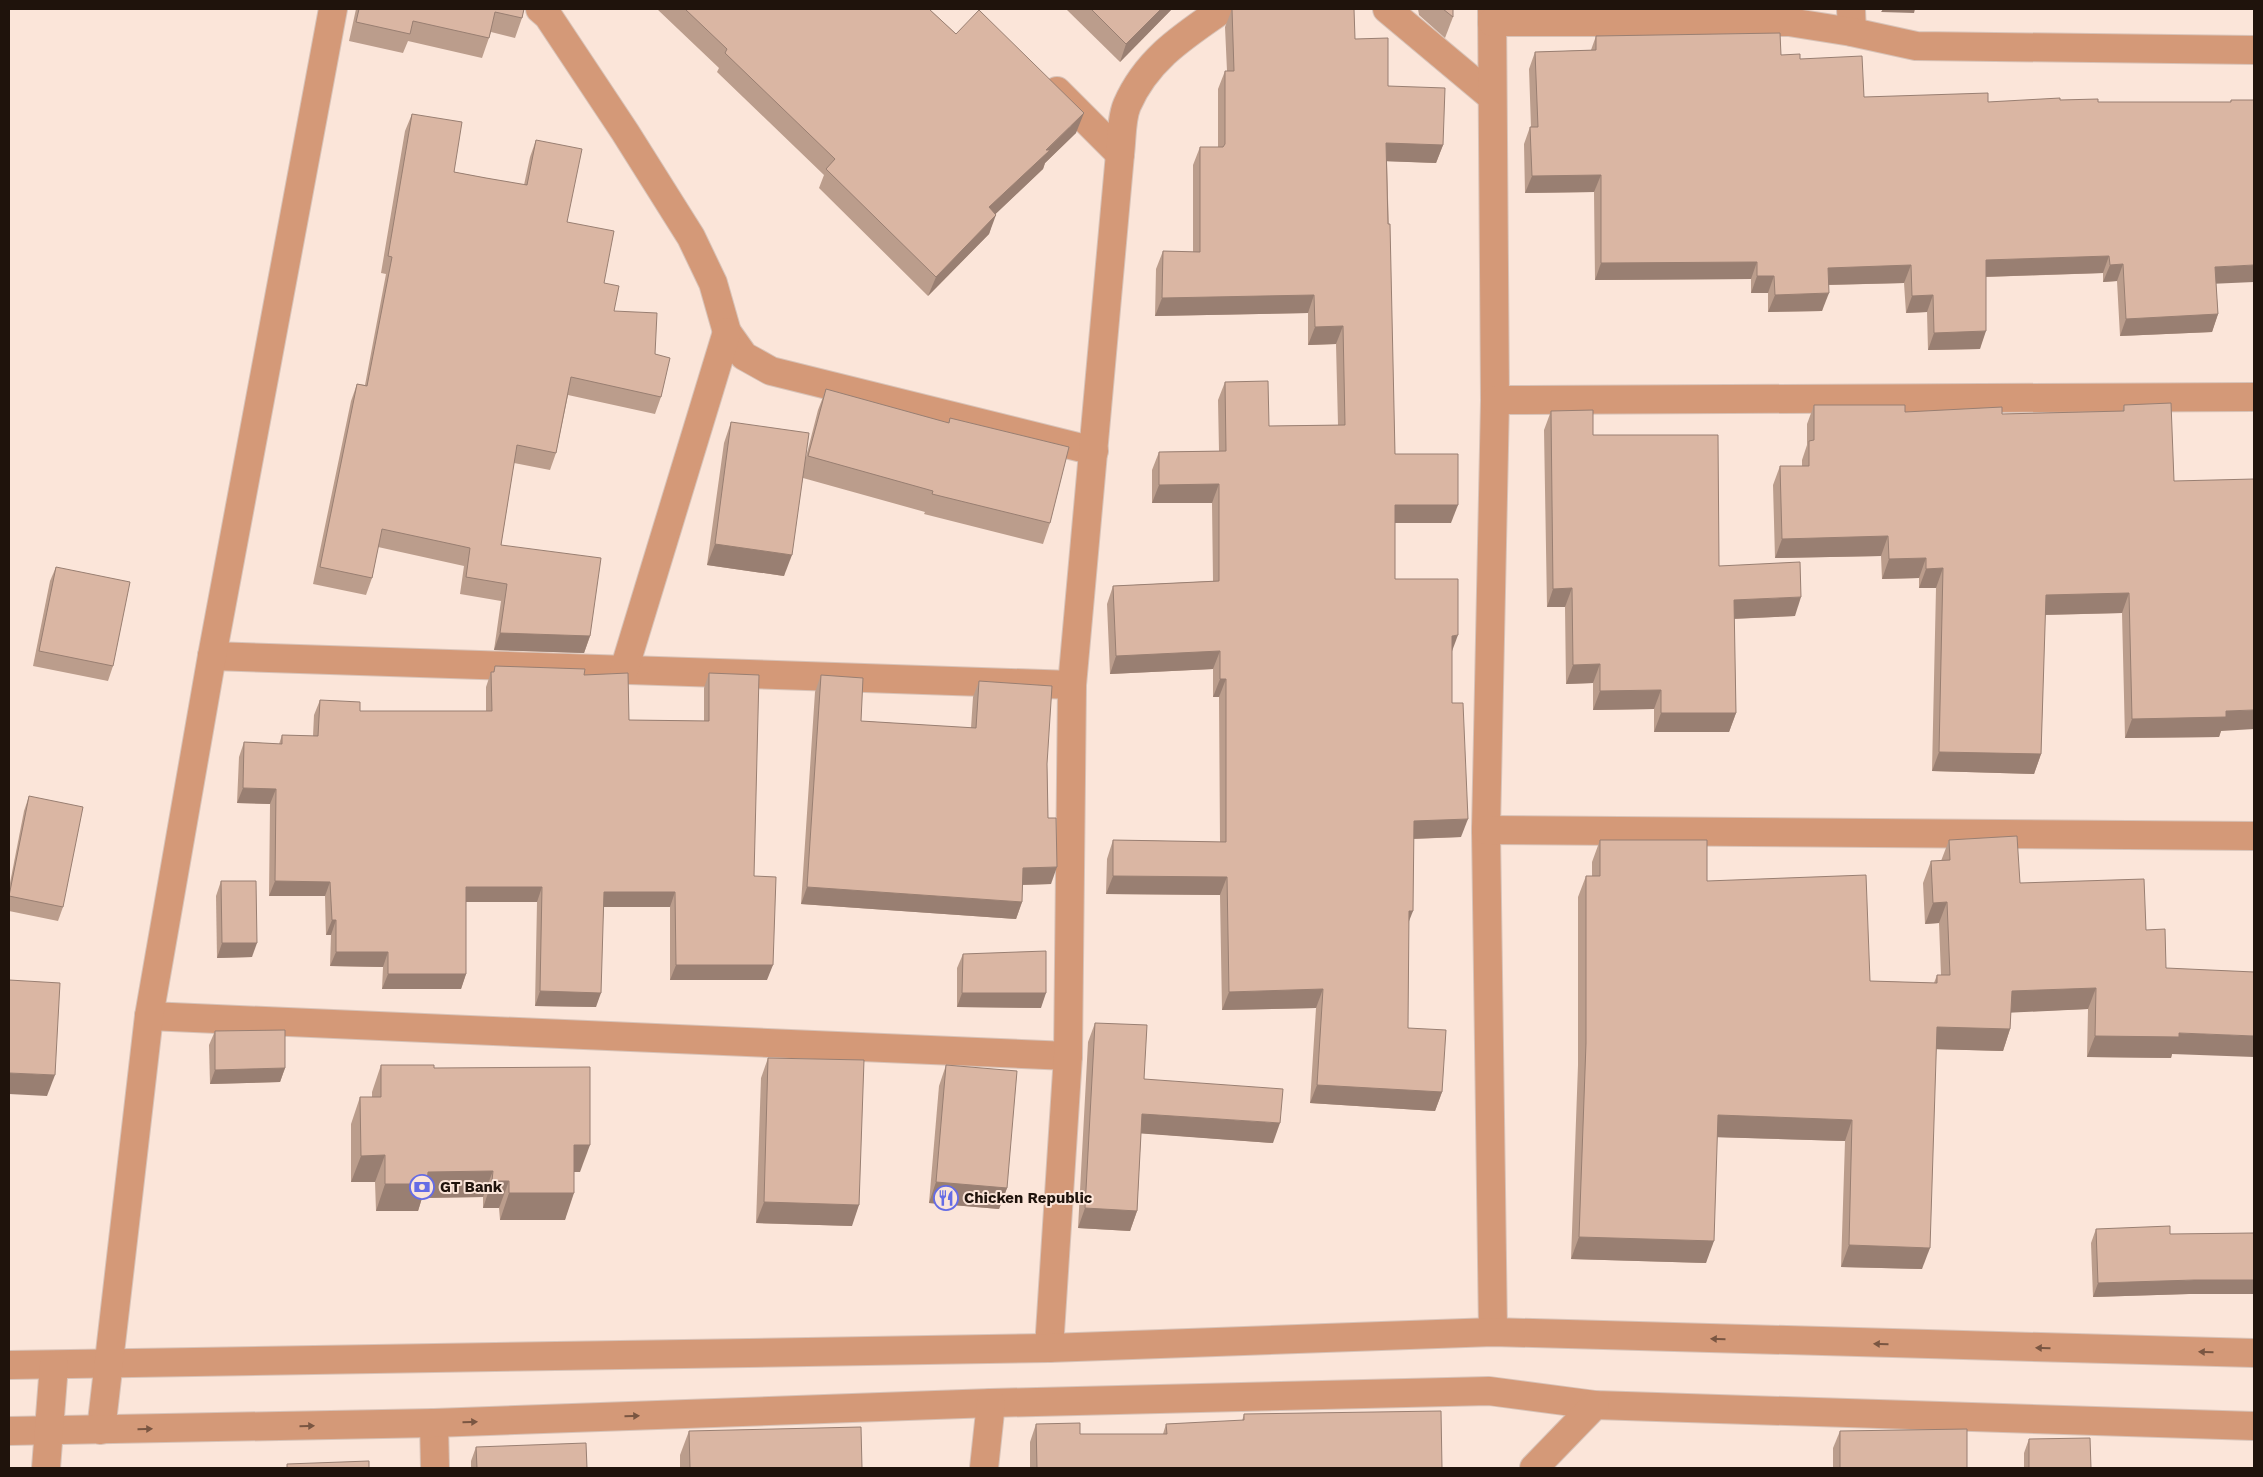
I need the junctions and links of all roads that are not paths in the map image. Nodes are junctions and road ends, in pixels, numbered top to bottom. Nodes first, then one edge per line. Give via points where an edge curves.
1 (332, 9) edge
2 (540, 9) edge
3 (1223, 9) edge
4 (1387, 9) edge
5 (1492, 15) edge
6 (1852, 20) edge
7 (2254, 50) edge
8 (1037, 71) edge
9 (1492, 97) junction
10 (1120, 154) junction
11 (727, 332) junction
12 (2254, 397) edge
13 (1495, 400) junction
14 (1094, 451) junction
15 (212, 656) junction
16 (624, 670) junction
17 (1072, 685) junction
18 (1486, 830) junction
19 (2254, 836) edge
20 (149, 1016) junction
21 (1068, 1056) junction
22 (1493, 1332) junction
23 (1049, 1348) junction
24 (2254, 1353) edge
25 (109, 1363) junction
26 (9, 1365) edge
27 (54, 1365) junction
28 (991, 1402) junction
29 (1595, 1405) junction
30 (434, 1423) junction
31 (2254, 1426) edge
32 (49, 1430) junction
33 (101, 1430) junction
34 (9, 1431) edge
35 (46, 1468) edge
36 (435, 1468) edge
37 (984, 1468) edge
38 (1534, 1468) edge

1 - 15 street
2 - 11 street via 548,16 603,99 691,237 713,283
3 - 10 street via 1170,47 1144,76 1126,107
4 - 9 street
5 - 6 street via 1789,22
5 - 9 street
6 - 7 street via 1916,46
8 - 10 street
9 - 13 street
10 - 14 street
11 - 14 street via 744,356 771,371
11 - 16 street
12 - 13 street
13 - 18 street
14 - 17 street
15 - 16 street
15 - 20 street
16 - 17 street
17 - 21 street
18 - 19 street
18 - 22 street
20 - 21 street
20 - 25 street
21 - 23 street
22 - 23 street
24 -> 22 street
23 - 25 street
25 - 27 street
25 - 33 street
26 - 27 street
27 - 32 street
28 - 29 street via 1489,1391
30 -> 28 street
28 - 37 street
29 - 31 street
29 - 38 street
33 -> 30 street
30 - 36 street
32 - 33 street
32 - 34 street
32 - 35 street

